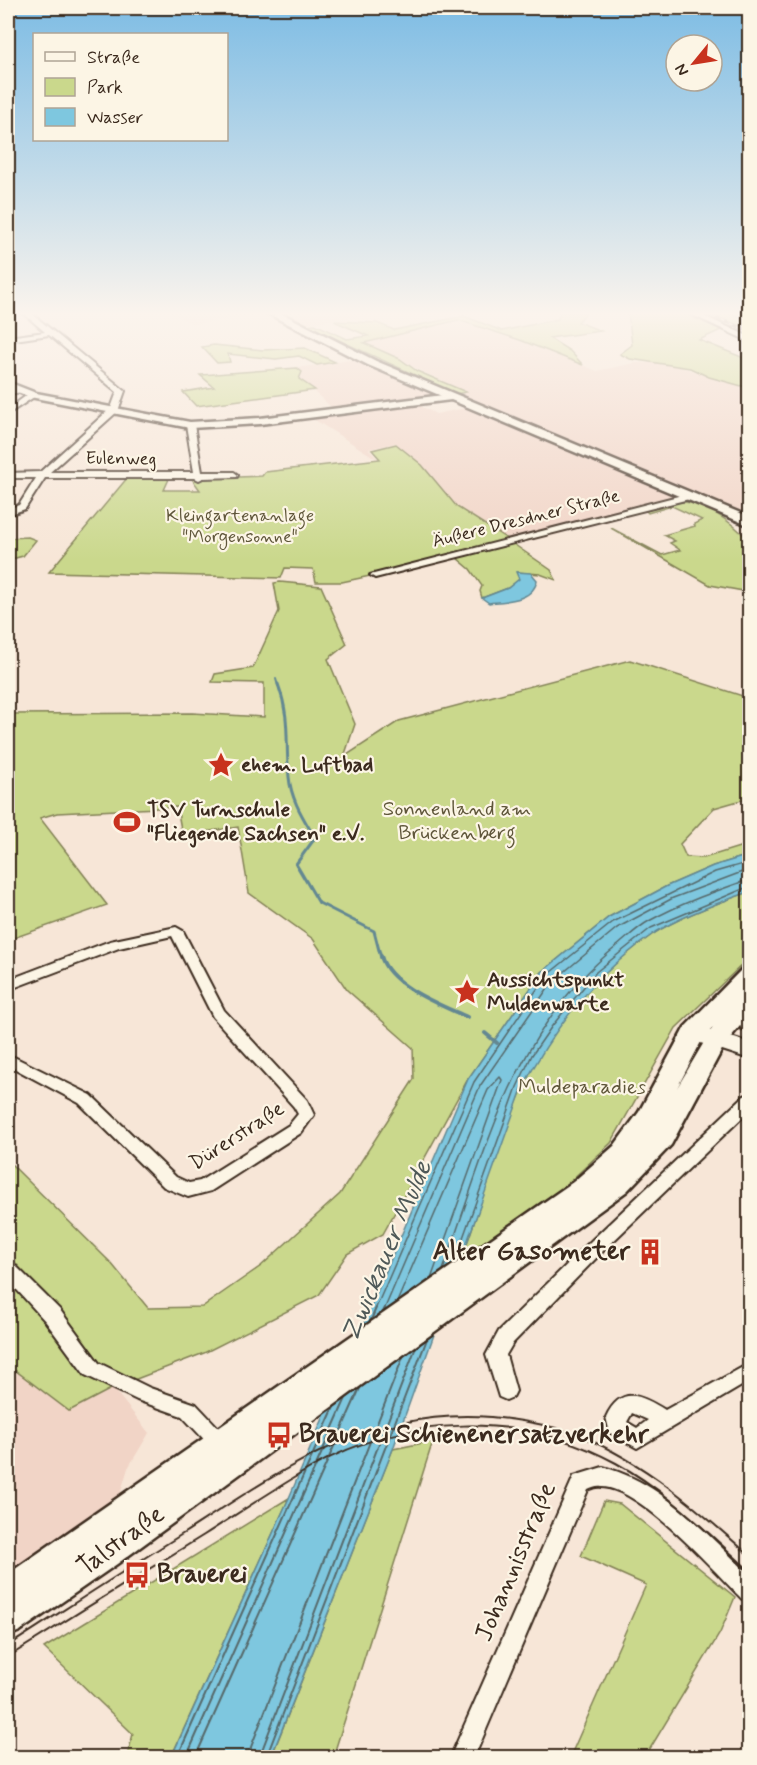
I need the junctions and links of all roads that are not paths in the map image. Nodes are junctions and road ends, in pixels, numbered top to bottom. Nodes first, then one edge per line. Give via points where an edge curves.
1 (119, 394) edge
2 (445, 394) edge
3 (33, 395) joint
4 (451, 397) junction
5 (8, 412) edge
6 (111, 412) junction
7 (190, 424) junction
8 (43, 474) junction
9 (234, 475) dead end
10 (8, 476) edge
11 (199, 477) junction
12 (686, 497) junction
13 (11, 512) edge
14 (748, 526) edge
15 (375, 575) dead end
16 (750, 974) edge
17 (8, 985) edge
18 (747, 1010) edge
19 (704, 1036) junction
20 (750, 1040) edge
21 (750, 1052) edge
22 (8, 1059) edge
23 (750, 1100) edge
24 (8, 1269) edge
25 (750, 1371) edge
26 (506, 1391) dead end
27 (665, 1420) dead end
28 (227, 1452) junction
29 (750, 1591) edge
30 (8, 1594) edge
31 (8, 1619) edge
32 (462, 1758) edge

1 - 6 street
2 - 4 main road, Äußere Dresdner Straße
3 - 5 street
3 - 6 street
4 - 7 street via 260,421
4 - 12 main road, Äußere Dresdner Straße
6 - 7 street
6 - 8 street
7 - 11 street
8 - 10 street, Eulenweg
8 - 11 street, Eulenweg
8 - 13 street via 22,507
9 - 11 street, Eulenweg
12 - 14 main road, Äußere Dresdner Straße
12 - 15 street, Äußere Dresdner Straße
16 - 19 main road
17 - 22 street, Dürerstraße via 115,944 176,931 218,1013 301,1104 306,1115 295,1129 205,1186 188,1190 170,1182 85,1099
18 - 19 main road
19 - 20 main road
19 - 21 main road
19 - 28 main road via 637,1135 605,1170 259,1419
19 - 28 main road via 662,1138 618,1184
23 - 26 street via 506,1337 496,1355
24 - 28 street via 53,1316 92,1369 189,1410
25 - 27 street
28 - 30 main road, Talstraße
28 - 31 main road, Talstraße via 105,1553
29 - 32 street, Johannisstraße via 660,1507 630,1485 603,1477 580,1483

